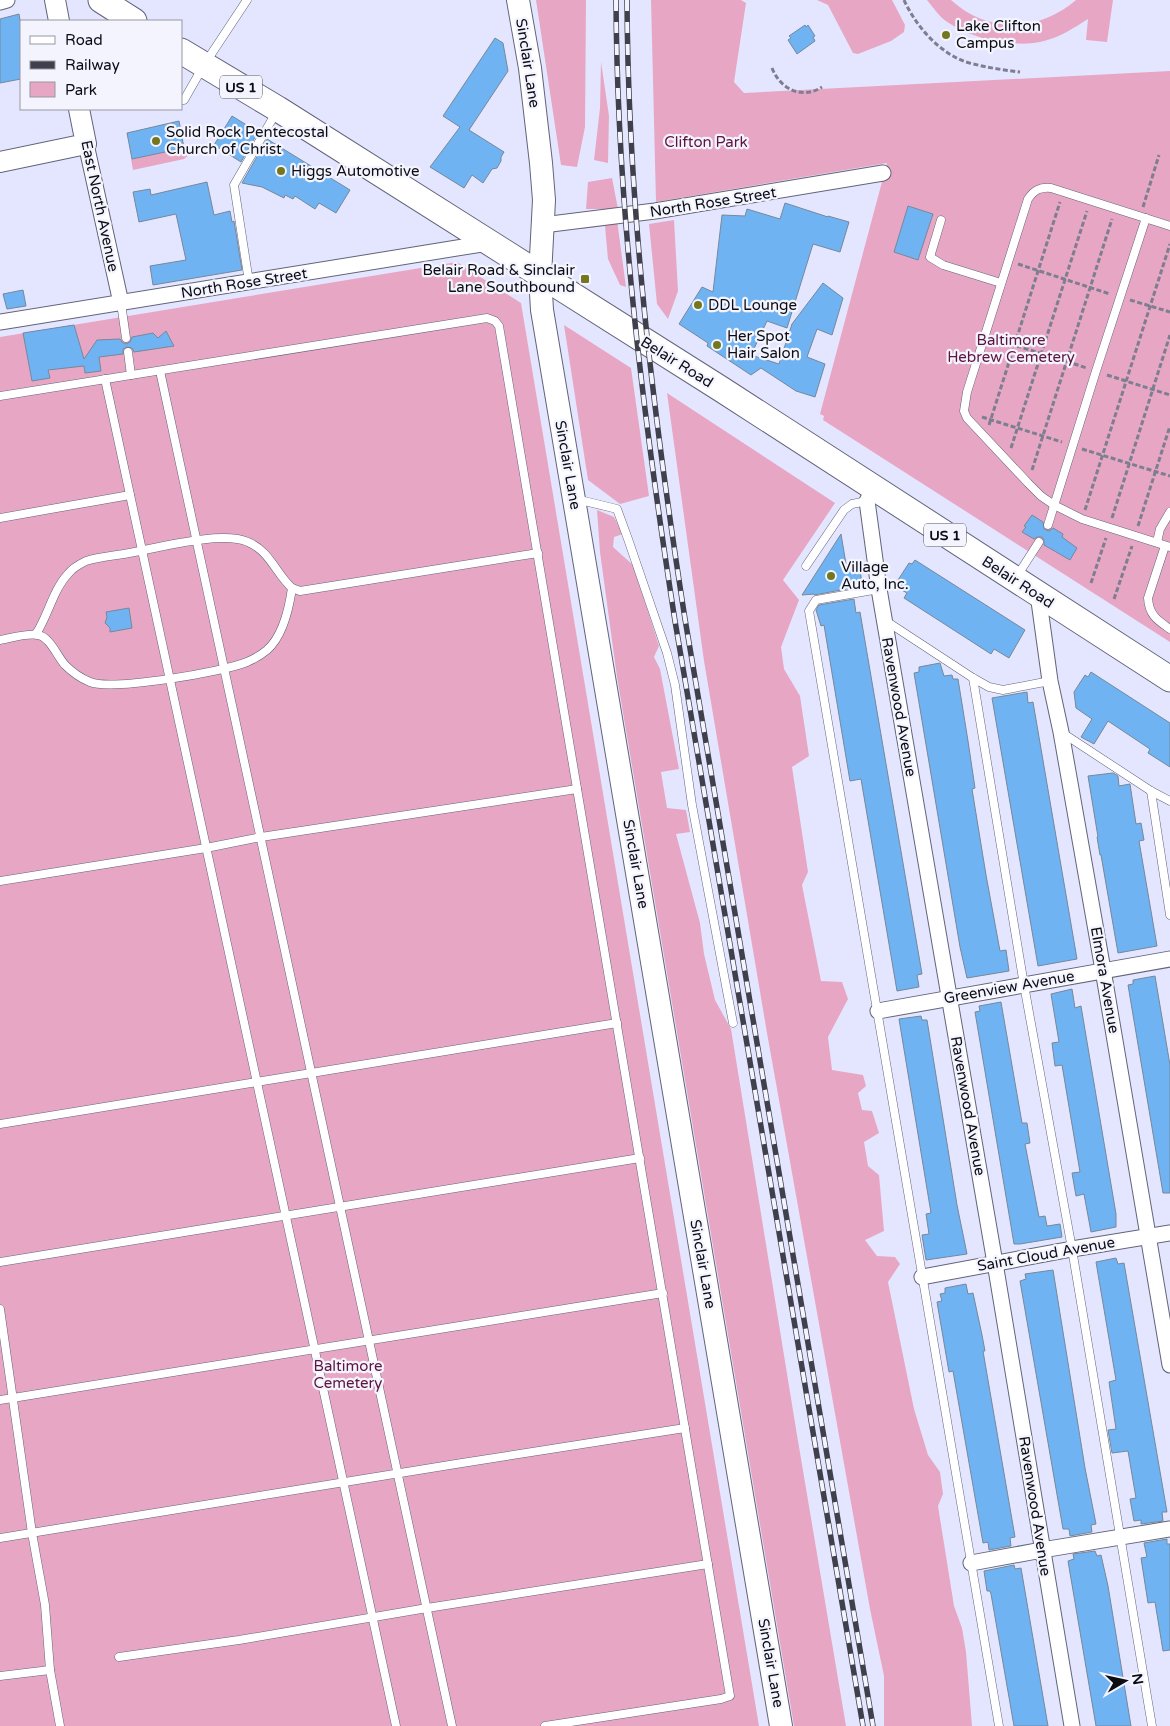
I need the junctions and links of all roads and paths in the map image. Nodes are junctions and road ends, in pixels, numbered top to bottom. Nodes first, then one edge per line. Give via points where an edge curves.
1 (8, 0) edge
2 (55, 0) edge
3 (247, 0) edge
4 (518, 0) edge
5 (904, 0) edge
6 (0, 2) edge
7 (60, 20) edge
8 (182, 52) edge
9 (204, 65) junction
10 (772, 68) dead end
11 (1020, 72) dead end
12 (822, 86) dead end
13 (182, 100) edge
14 (78, 110) edge
15 (278, 110) junction
16 (86, 144) junction
17 (1159, 155) dead end
18 (0, 162) edge
19 (882, 174) dead end
20 (1063, 192) junction
21 (1090, 201) junction
22 (1115, 209) junction
23 (1143, 218) junction
24 (941, 220) dead end
25 (543, 225) junction
26 (1170, 226) edge
27 (488, 243) junction
28 (1170, 244) edge
29 (1008, 261) junction
30 (1038, 271) junction
31 (540, 276) junction
32 (1064, 279) junction
33 (249, 282) junction
34 (1001, 283) junction
35 (1091, 288) junction
36 (1120, 297) junction
37 (121, 303) junction
38 (1150, 306) junction
39 (1170, 312) edge
40 (0, 322) edge
41 (1170, 335) edge
42 (985, 336) junction
43 (126, 338) dead end
44 (1014, 345) junction
45 (128, 352) dead end
46 (1040, 354) junction
47 (1067, 362) junction
48 (160, 370) junction
49 (1096, 371) junction
50 (131, 375) junction
51 (105, 379) junction
52 (1127, 381) junction
53 (1153, 389) junction
54 (1170, 395) edge
55 (0, 396) edge
56 (1170, 426) edge
57 (985, 438) junction
58 (1007, 460) junction
59 (1028, 483) junction
60 (871, 494) junction
61 (130, 495) junction
62 (574, 499) junction
63 (1054, 505) junction
64 (1170, 512) edge
65 (0, 518) edge
66 (1082, 519) junction
67 (1048, 525) dead end
68 (1109, 528) junction
69 (1135, 536) junction
70 (197, 541) junction
71 (1038, 542) dead end
72 (1157, 542) junction
73 (1167, 546) edge
74 (142, 550) junction
75 (538, 553) junction
76 (806, 566) dead end
77 (1015, 580) junction
78 (1090, 582) dead end
79 (292, 588) junction
80 (879, 589) junction
81 (1038, 594) junction
82 (1114, 598) dead end
83 (884, 620) junction
84 (1170, 628) edge
85 (36, 634) junction
86 (0, 640) edge
87 (224, 668) junction
88 (169, 678) junction
89 (973, 678) junction
90 (1170, 679) edge
91 (1050, 681) junction
92 (1061, 732) junction
93 (577, 789) junction
94 (1151, 791) junction
95 (1170, 801) edge
96 (261, 837) junction
97 (206, 848) junction
98 (0, 882) edge
99 (1170, 914) edge
100 (1170, 959) edge
101 (1103, 970) junction
102 (1024, 985) junction
103 (949, 998) junction
104 (878, 1011) junction
105 (617, 1023) junction
106 (733, 1023) dead end
107 (311, 1072) junction
108 (256, 1081) junction
109 (0, 1124) edge
110 (640, 1158) junction
111 (340, 1206) junction
112 (286, 1215) junction
113 (1170, 1233) edge
114 (1148, 1237) junction
115 (1072, 1249) junction
116 (0, 1262) edge
117 (995, 1263) junction
118 (922, 1277) junction
119 (663, 1293) junction
120 (0, 1309) edge
121 (369, 1340) junction
122 (315, 1350) junction
123 (1170, 1365) edge
124 (14, 1398) junction
125 (0, 1400) edge
126 (685, 1428) junction
127 (398, 1473) junction
128 (344, 1483) junction
129 (1170, 1529) edge
130 (32, 1533) junction
131 (0, 1538) edge
132 (1120, 1538) junction
133 (1042, 1550) junction
134 (971, 1563) junction
135 (708, 1564) junction
136 (427, 1608) junction
137 (373, 1618) junction
138 (119, 1657) dead end
139 (50, 1670) junction
140 (0, 1676) edge
141 (60, 1726) edge
142 (396, 1726) edge
143 (452, 1726) edge
144 (545, 1726) edge
145 (781, 1726) edge
146 (999, 1726) edge
147 (1072, 1726) edge
148 (1152, 1726) edge

1 - 6 street
2 - 7 street
3 - 9 lane
4 - 25 main road, Sinclair Lane via 536,116 544,200
5 - 11 path via 924,32 939,46 964,61
8 - 9 main road, Belair Road / US 1
9 - 13 lane
9 - 15 main road, Belair Road / US 1
10 - 12 path via 785,87 813,92
14 - 16 street, East North Avenue
15 - 27 main road, Belair Road / US 1
15 - 33 lane via 234,185
16 - 18 street
16 - 37 street, East North Avenue
17 - 23 path
19 - 25 street, North Rose Street via 674,208
20 - 21 lane
20 - 29 lane via 1044,188 1032,193
20 - 30 path
21 - 22 lane
21 - 32 path
22 - 23 lane
22 - 35 path
23 - 26 lane
23 - 36 lane
24 - 34 lane via 930,257 943,265
25 - 31 main road, Sinclair Lane
27 - 31 main road, Belair Road / US 1
27 - 33 street, North Rose Street
28 - 38 path
29 - 30 path
29 - 34 lane
30 - 32 path
30 - 44 path
31 - 60 main road, Belair Road / US 1 via 721,389
31 - 62 main road, Sinclair Lane via 542,310
32 - 35 path
32 - 46 path
33 - 37 street, North Rose Street
34 - 42 lane
35 - 36 path
35 - 47 path
36 - 38 path
36 - 49 lane
37 - 40 street, North Rose Street
37 - 43 lane
38 - 39 path
38 - 52 path
41 - 53 path
42 - 44 path
42 - 57 lane via 965,398 964,411
44 - 46 path
44 - 57 path
45 - 50 lane
46 - 47 path
46 - 58 path
47 - 49 path
47 - 59 path
48 - 50 lane
48 - 70 lane
48 - 75 lane via 487,318 495,320 499,326
49 - 52 path
49 - 63 lane
50 - 51 lane
51 - 55 lane
51 - 61 lane
52 - 53 path
52 - 66 path
53 - 54 path
53 - 68 path
56 - 69 path
57 - 58 lane
58 - 59 lane
59 - 63 lane
60 - 76 lane via 844,510
60 - 77 main road, Belair Road / US 1
60 - 80 street, Ravenwood Avenue
61 - 65 lane
61 - 74 lane
62 - 106 lane via 617,510 667,653
62 - 145 main road, Sinclair Lane
63 - 66 lane
63 - 67 lane
64 - 72 lane
66 - 68 lane
68 - 69 lane
68 - 78 path
69 - 72 lane
69 - 82 path
70 - 74 lane
70 - 79 lane via 224,539 248,542 267,555
70 - 87 lane
71 - 77 lane
72 - 73 lane
73 - 84 lane via 1148,606 1155,619
74 - 85 lane via 93,559 74,568 62,582
74 - 88 lane
75 - 79 lane via 300,591
75 - 93 lane
77 - 81 main road, Belair Road / US 1
79 - 87 lane via 285,620 274,643 248,662
80 - 83 street, Ravenwood Avenue
80 - 104 lane via 816,600 809,611
81 - 90 main road, Belair Road / US 1
81 - 91 street, Elmora Avenue
83 - 89 lane
83 - 103 street, Ravenwood Avenue
85 - 86 lane
85 - 88 lane via 44,637 76,675 90,682 123,684
87 - 88 lane
87 - 96 lane
88 - 97 lane
89 - 91 lane via 1003,690
89 - 102 lane
91 - 92 street, Elmora Avenue
92 - 94 lane
92 - 101 street, Elmora Avenue
93 - 96 lane
93 - 105 lane
94 - 95 lane
94 - 99 lane
96 - 97 lane
96 - 107 lane
97 - 98 lane
97 - 108 lane
100 - 101 street, Greenview Avenue
101 - 102 street, Greenview Avenue
101 - 114 street, Elmora Avenue
102 - 103 street, Greenview Avenue
102 - 115 lane
103 - 104 street, Greenview Avenue
103 - 117 street, Ravenwood Avenue
104 - 118 lane
105 - 107 lane
105 - 110 lane
107 - 108 lane
107 - 111 lane
108 - 109 lane
108 - 112 lane
110 - 111 lane
110 - 119 lane
111 - 112 lane
111 - 121 lane
112 - 116 lane
112 - 122 lane
113 - 114 street, Saint Cloud Avenue
114 - 115 street, Saint Cloud Avenue
114 - 123 street, Elmora Avenue
115 - 117 street, Saint Cloud Avenue
115 - 132 lane
117 - 118 street, Saint Cloud Avenue
117 - 133 street, Ravenwood Avenue
118 - 134 lane
119 - 121 lane
119 - 126 lane
120 - 124 lane
121 - 122 lane
121 - 127 lane
122 - 124 lane
122 - 128 lane
124 - 125 lane
124 - 130 lane
126 - 127 lane
126 - 135 lane
127 - 128 lane
127 - 136 lane
128 - 130 lane
128 - 137 lane
129 - 132 street
130 - 131 lane
130 - 139 lane via 45,1605
132 - 133 street
132 - 148 lane
133 - 134 street
133 - 147 street, Ravenwood Avenue
134 - 146 lane
135 - 136 lane
135 - 144 lane via 730,1696
136 - 137 lane
136 - 143 lane
137 - 138 lane
137 - 142 lane
139 - 140 lane
139 - 141 lane

